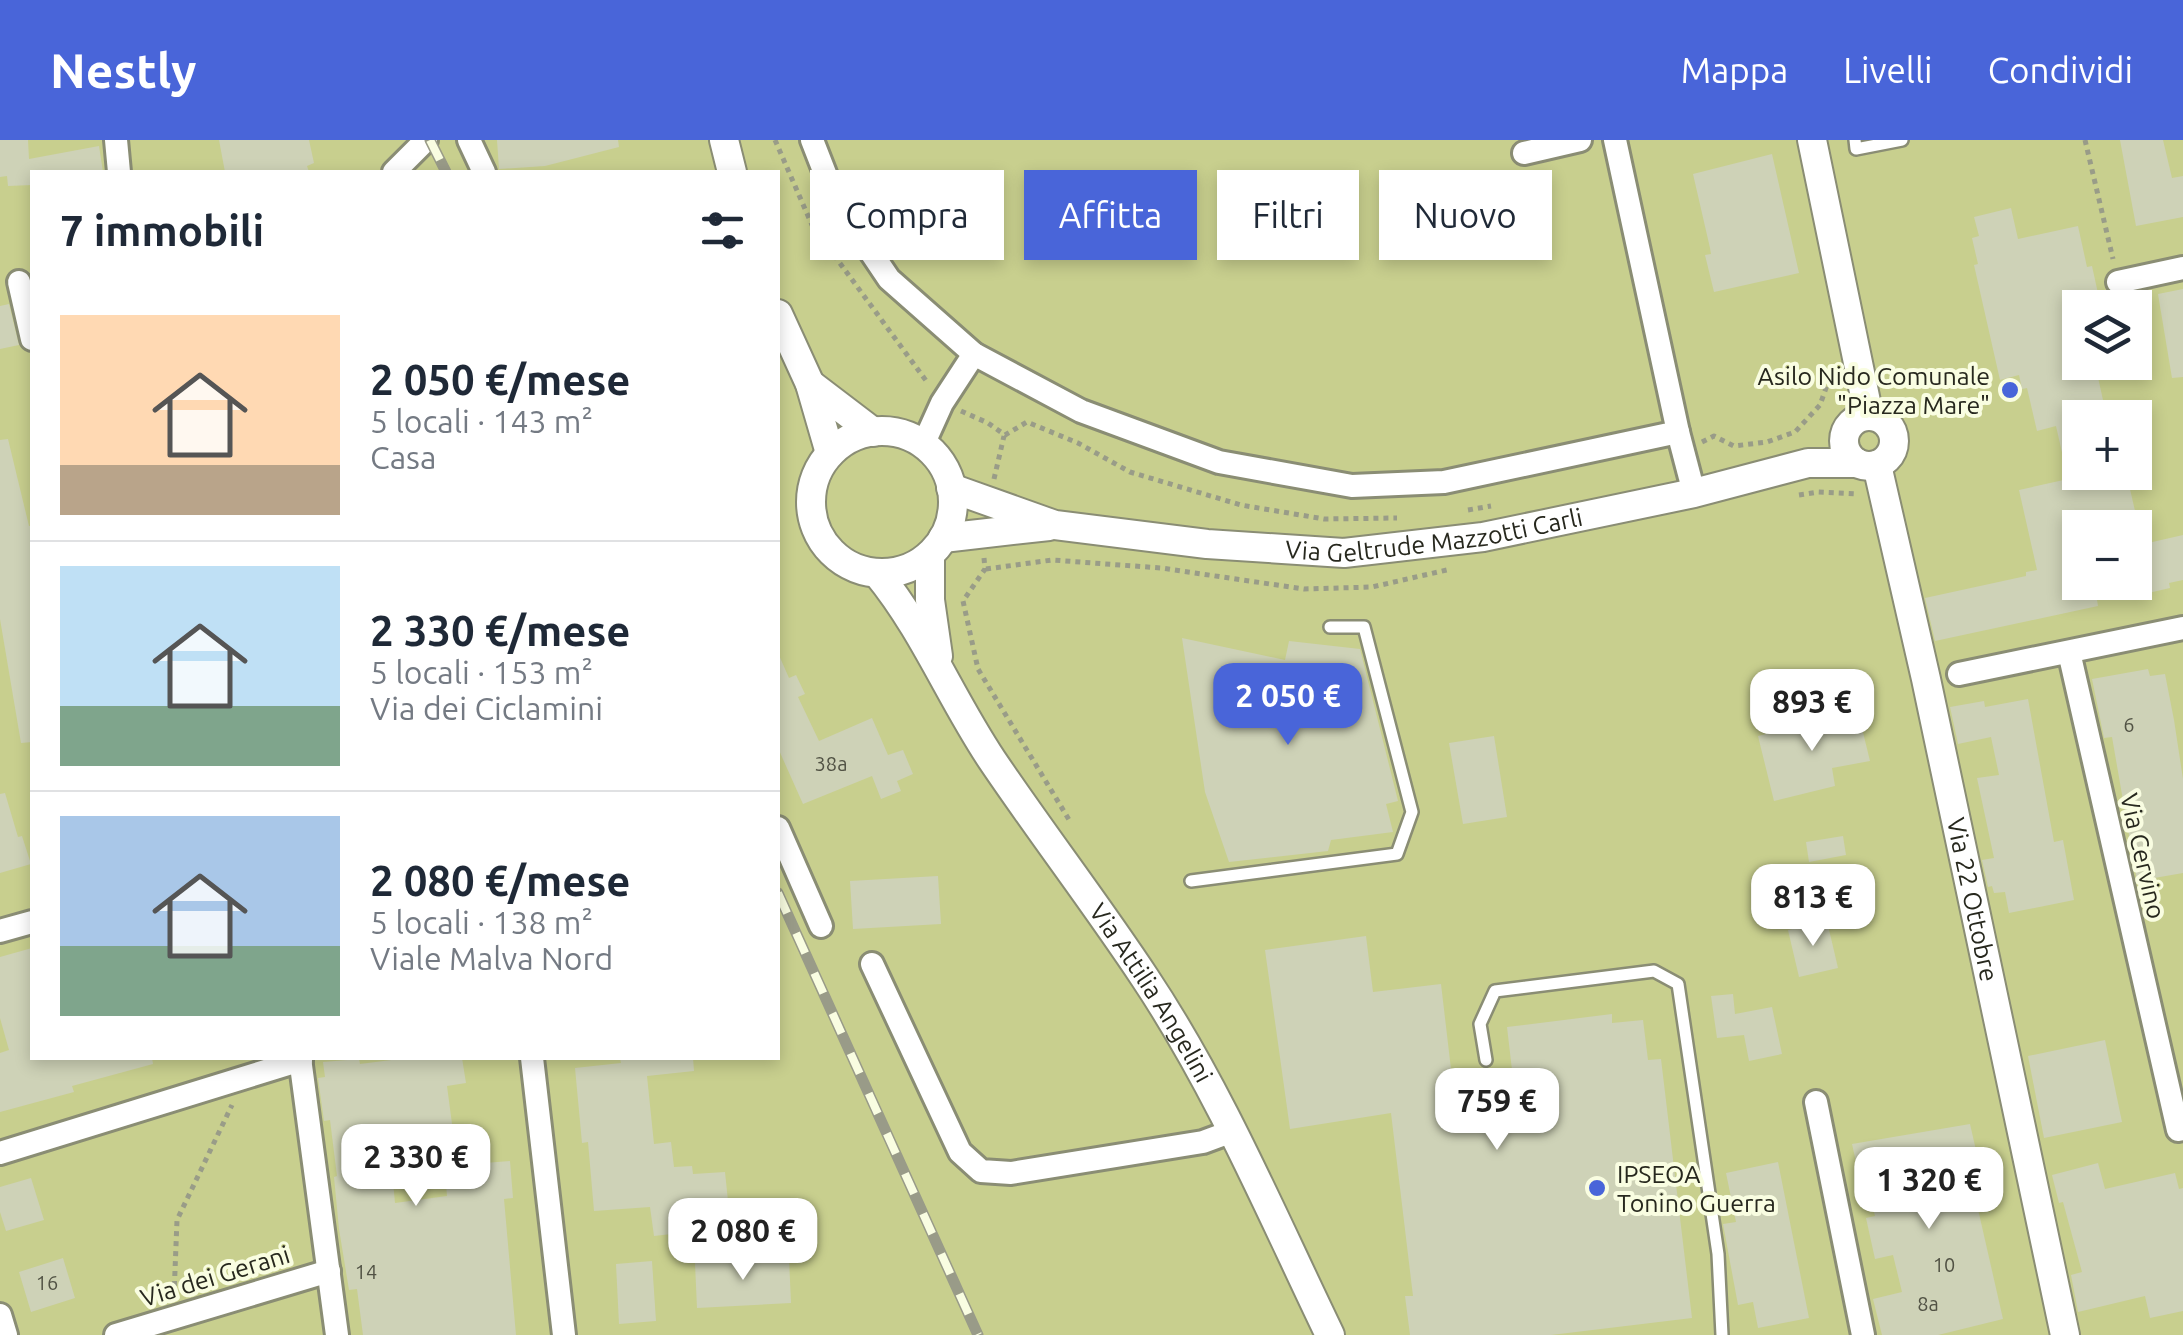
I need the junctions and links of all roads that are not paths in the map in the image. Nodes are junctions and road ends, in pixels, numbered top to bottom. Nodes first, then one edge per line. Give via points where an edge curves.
1 (116, 140) edge
2 (426, 140) edge
3 (469, 140) edge
4 (724, 140) edge
5 (812, 140) edge
6 (1580, 140) edge
7 (1615, 140) edge
8 (1812, 140) edge
9 (1855, 140) edge
10 (1902, 140) edge
11 (1524, 153) dead end
12 (119, 170) edge
13 (396, 170) edge
14 (483, 170) edge
15 (732, 170) edge
16 (2183, 268) edge
17 (17, 282) edge
18 (2118, 282) road end
19 (780, 318) edge
20 (30, 331) edge
21 (974, 354) junction
22 (810, 384) junction
23 (1869, 416) junction
24 (873, 432) junction
25 (1845, 433) junction
26 (1681, 442) junction
27 (924, 445) junction
28 (830, 453) junction
29 (1808, 462) junction
30 (1867, 464) junction
31 (951, 488) junction
32 (1694, 493) junction
33 (1055, 525) junction
34 (936, 547) junction
35 (878, 573) junction
36 (1330, 628) dead end
37 (2183, 628) edge
38 (2069, 652) junction
39 (940, 672) junction
40 (1959, 674) dead end
41 (780, 832) edge
42 (1191, 881) dead end
43 (30, 923) edge
44 (822, 926) dead end
45 (0, 931) edge
46 (872, 964) dead end
47 (297, 1060) edge
48 (300, 1060) edge
49 (532, 1060) edge
50 (1486, 1060) dead end
51 (1816, 1102) dead end
52 (2180, 1130) edge
53 (1230, 1132) junction
54 (0, 1153) edge
55 (330, 1270) junction
56 (0, 1315) edge
57 (6, 1335) edge
58 (116, 1335) edge
59 (337, 1335) edge
60 (564, 1335) edge
61 (1330, 1335) edge
62 (1722, 1335) edge
63 (1863, 1335) edge
64 (2065, 1335) edge

1 - 12 street
2 - 13 street
3 - 14 street
4 - 15 street
5 - 21 street via 835,199 889,280
6 - 11 street
7 - 26 street
8 - 23 street
9 - 10 lane via 1856,149
16 - 18 street
17 - 20 street
19 - 22 street
21 - 26 street via 1081,410 1218,462 1352,486 1444,482
21 - 27 street
22 - 24 street
22 - 28 street
23 - 25 street
23 - 30 street via 1893,434 1891,452
24 - 27 street
24 - 28 street
25 - 29 street, Via Geltrude Mazzotti Carli
25 - 30 street via 1846,452
26 - 32 street
27 - 31 street
28 - 35 street via 812,489 815,528 840,560
29 - 30 street, Via Geltrude Mazzotti Carli
29 - 32 street, Via Geltrude Mazzotti Carli
30 - 64 street, Via 22 Ottobre via 1926,679
31 - 33 street, Via Geltrude Mazzotti Carli
31 - 34 street via 953,506
32 - 33 street, Via Geltrude Mazzotti Carli via 1484,537 1344,553
33 - 34 street, Via Geltrude Mazzotti Carli
34 - 35 street via 896,572
34 - 39 street, Via Attilia Angelini via 930,600
35 - 39 street, Via Attilia Angelini
36 - 42 lane via 1364,628 1412,812 1397,854
37 - 38 street
38 - 40 street
38 - 52 street, Via Cervino
39 - 53 street, Via Attilia Angelini via 989,756 1145,979
41 - 44 street
43 - 45 street
46 - 53 street via 960,1152 981,1171 1010,1173
47 - 54 street
48 - 55 street
49 - 60 street
50 - 62 lane via 1480,1024 1496,992 1654,971 1678,984 1718,1254
51 - 63 street
53 - 61 street, Via Attilia Angelini
55 - 58 street, Via dei Gerani
55 - 59 street
56 - 57 street

